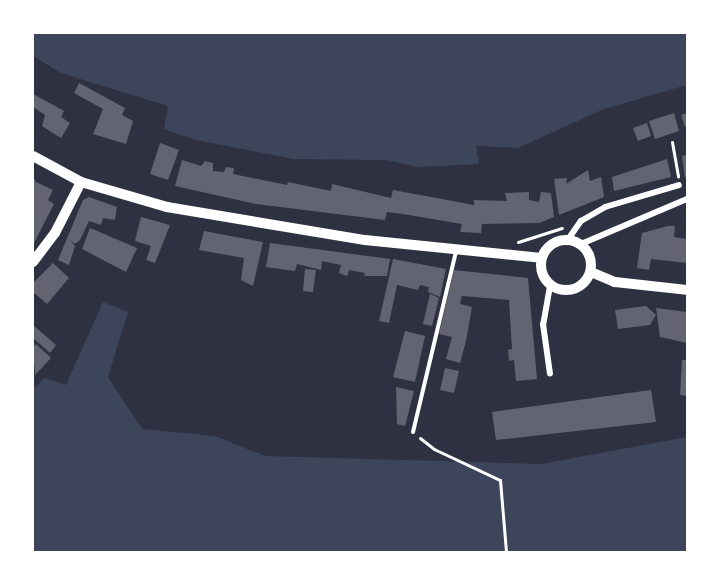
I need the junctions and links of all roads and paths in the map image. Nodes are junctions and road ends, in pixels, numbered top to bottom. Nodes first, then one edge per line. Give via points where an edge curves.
1 (672, 142) dead end
2 (33, 156) edge
3 (81, 182) junction
4 (679, 184) joint
5 (687, 199) edge
6 (581, 221) junction
7 (569, 238) junction
8 (581, 244) junction
9 (456, 252) junction
10 (516, 256) junction
11 (541, 258) junction
12 (33, 262) edge
13 (591, 272) junction
14 (550, 286) junction
15 (687, 290) edge
16 (550, 374) dead end
17 (413, 432) joint
18 (506, 552) edge

1 - 4 path
2 - 3 street
3 - 9 street via 167,207
3 - 12 street via 55,233
4 - 6 street via 605,207
5 - 8 street
6 - 7 street
6 - 10 path via 518,240
7 - 8 street
7 - 11 street via 555,242
8 - 13 street via 591,261
9 - 10 street
9 - 17 lane
10 - 11 street
11 - 14 street via 542,274
13 - 14 street via 582,286 566,291
13 - 15 street via 615,282
14 - 16 street via 543,324
17 - 18 path via 434,449 500,480

